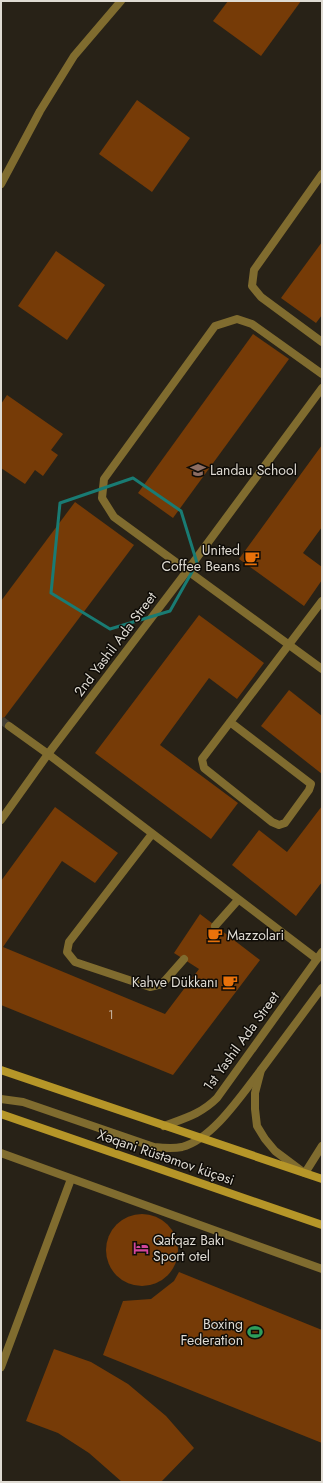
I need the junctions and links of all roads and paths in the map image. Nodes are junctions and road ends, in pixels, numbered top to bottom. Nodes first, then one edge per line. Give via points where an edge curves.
1 (121, 1) edge
2 (322, 174) edge
3 (1, 184) edge
4 (322, 342) edge
5 (322, 374) edge
6 (322, 388) edge
7 (187, 571) junction
8 (322, 601) edge
9 (290, 645) junction
10 (322, 670) edge
11 (230, 722) junction
12 (9, 726) tunnel mouth
13 (48, 754) junction
14 (1, 820) edge
15 (152, 834) junction
16 (238, 900) junction
17 (215, 926) dead end
18 (322, 952) edge
19 (184, 959) dead end
20 (317, 959) junction
21 (322, 988) edge
22 (1, 1070) edge
23 (261, 1070) junction
24 (1, 1099) edge
25 (1, 1114) edge
26 (164, 1126) junction
27 (200, 1138) junction
28 (322, 1146) edge
29 (1, 1153) edge
30 (305, 1173) junction
31 (71, 1179) junction
32 (322, 1180) edge
33 (322, 1225) edge
34 (322, 1269) edge
35 (1, 1367) edge

1 - 3 street via 74,56 40,111
2 - 4 street via 254,270 252,286 261,297
5 - 7 street via 252,324 237,319 215,326 104,480 102,498 114,517
6 - 7 street, 2nd Yashil Ada Street
7 - 9 street
7 - 13 street, 2nd Yashil Ada Street
8 - 9 street
9 - 10 street
9 - 11 street
11 - 11 street via 202,759 204,768 272,822 279,825 285,823 310,790 311,784
12 - 13 street
13 - 14 street, 2nd Yashil Ada Street
13 - 15 street
15 - 16 street
15 - 19 street via 69,942 67,952 75,962 150,987 162,984
16 - 17 street
16 - 20 street
18 - 20 street, 1st Yashil Ada Street
20 - 26 street, 1st Yashil Ada Street via 217,1098 193,1116
21 - 23 street
22 - 26 main road
23 - 27 street via 225,1116
23 - 30 street via 255,1093 257,1126 275,1151
24 - 27 street via 23,1102 154,1147 183,1146
25 - 33 main road, Xəqani Rüstəmov küçəsi
26 - 27 main road
27 - 30 main road
28 - 30 street
29 - 31 street
30 - 32 main road
31 - 34 street
31 - 35 street

